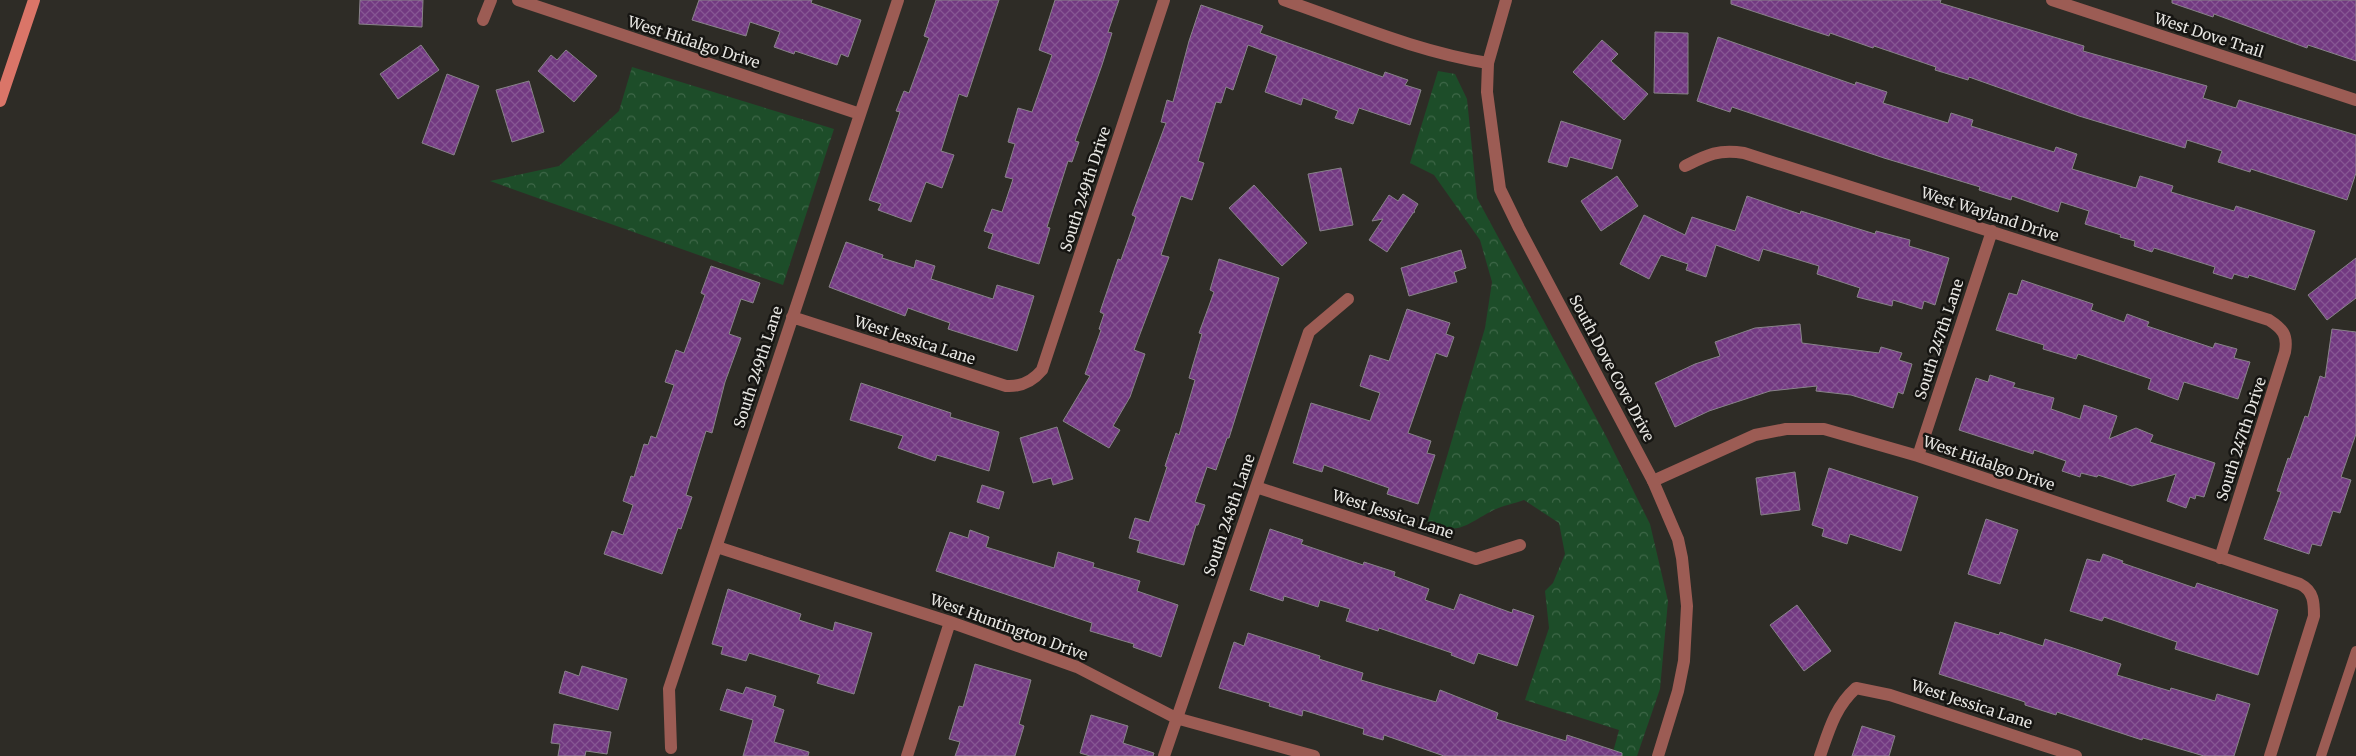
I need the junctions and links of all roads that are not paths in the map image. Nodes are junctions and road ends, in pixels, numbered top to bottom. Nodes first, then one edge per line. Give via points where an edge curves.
1 (34, 0) edge
2 (491, 0) edge
3 (518, 0) edge
4 (898, 0) edge
5 (1164, 0) edge
6 (1284, 0) edge
7 (1506, 0) edge
8 (2052, 0) edge
9 (483, 20) dead end
10 (1488, 63) junction
11 (2356, 100) edge
12 (0, 101) edge
13 (860, 114) junction
14 (1685, 166) dead end
15 (1992, 232) junction
16 (1348, 299) dead end
17 (792, 317) junction
18 (2283, 330) joint
19 (1028, 382) joint
20 (1918, 456) junction
21 (1653, 481) junction
22 (1256, 487) junction
23 (1520, 545) dead end
24 (717, 547) junction
25 (2220, 558) junction
26 (950, 622) junction
27 (2356, 651) edge
28 (1176, 718) junction
29 (672, 748) dead end
30 (907, 756) edge
31 (1164, 756) edge
32 (1314, 756) edge
33 (1658, 756) edge
34 (1820, 756) edge
35 (2076, 756) edge
36 (2270, 756) edge
37 (2321, 756) edge

1 - 12 main road
2 - 9 street
3 - 13 street, West Hidalgo Drive
4 - 13 street, South 249th Lane
5 - 19 street, South 249th Drive via 1042,370
6 - 10 street via 1422,48
7 - 10 street, South Dove Cove Drive
8 - 11 street, West Dove Trail
10 - 21 street, South Dove Cove Drive via 1487,92 1500,189
13 - 17 street, South 249th Lane
14 - 15 street, West Wayland Drive via 1726,150 1744,153
15 - 18 street, West Wayland Drive via 2269,320
15 - 20 street, South 247th Lane
16 - 22 street, South 248th Lane via 1309,332
17 - 19 street, West Jessica Lane via 1006,386
17 - 24 street, South 249th Lane
18 - 25 street, South 247th Drive via 2287,340 2285,352
20 - 21 street, West Hidalgo Drive via 1824,429 1786,429 1755,435
20 - 25 street, West Hidalgo Drive
21 - 33 street, South Dove Cove Drive via 1678,539 1687,606 1684,661
22 - 23 street, West Jessica Lane via 1476,558
22 - 28 street, South 248th Lane
24 - 26 street, West Huntington Drive
24 - 29 street, South 249th Lane via 669,689
25 - 36 street, West Hidalgo Drive via 2300,584 2312,595 2314,616
26 - 28 street, West Huntington Drive via 1077,667
26 - 30 street
27 - 37 lane
28 - 31 street, South 248th Lane
28 - 32 street, West Huntington Drive
34 - 35 street, West Jessica Lane via 1832,719 1844,699 1856,688 1890,695

